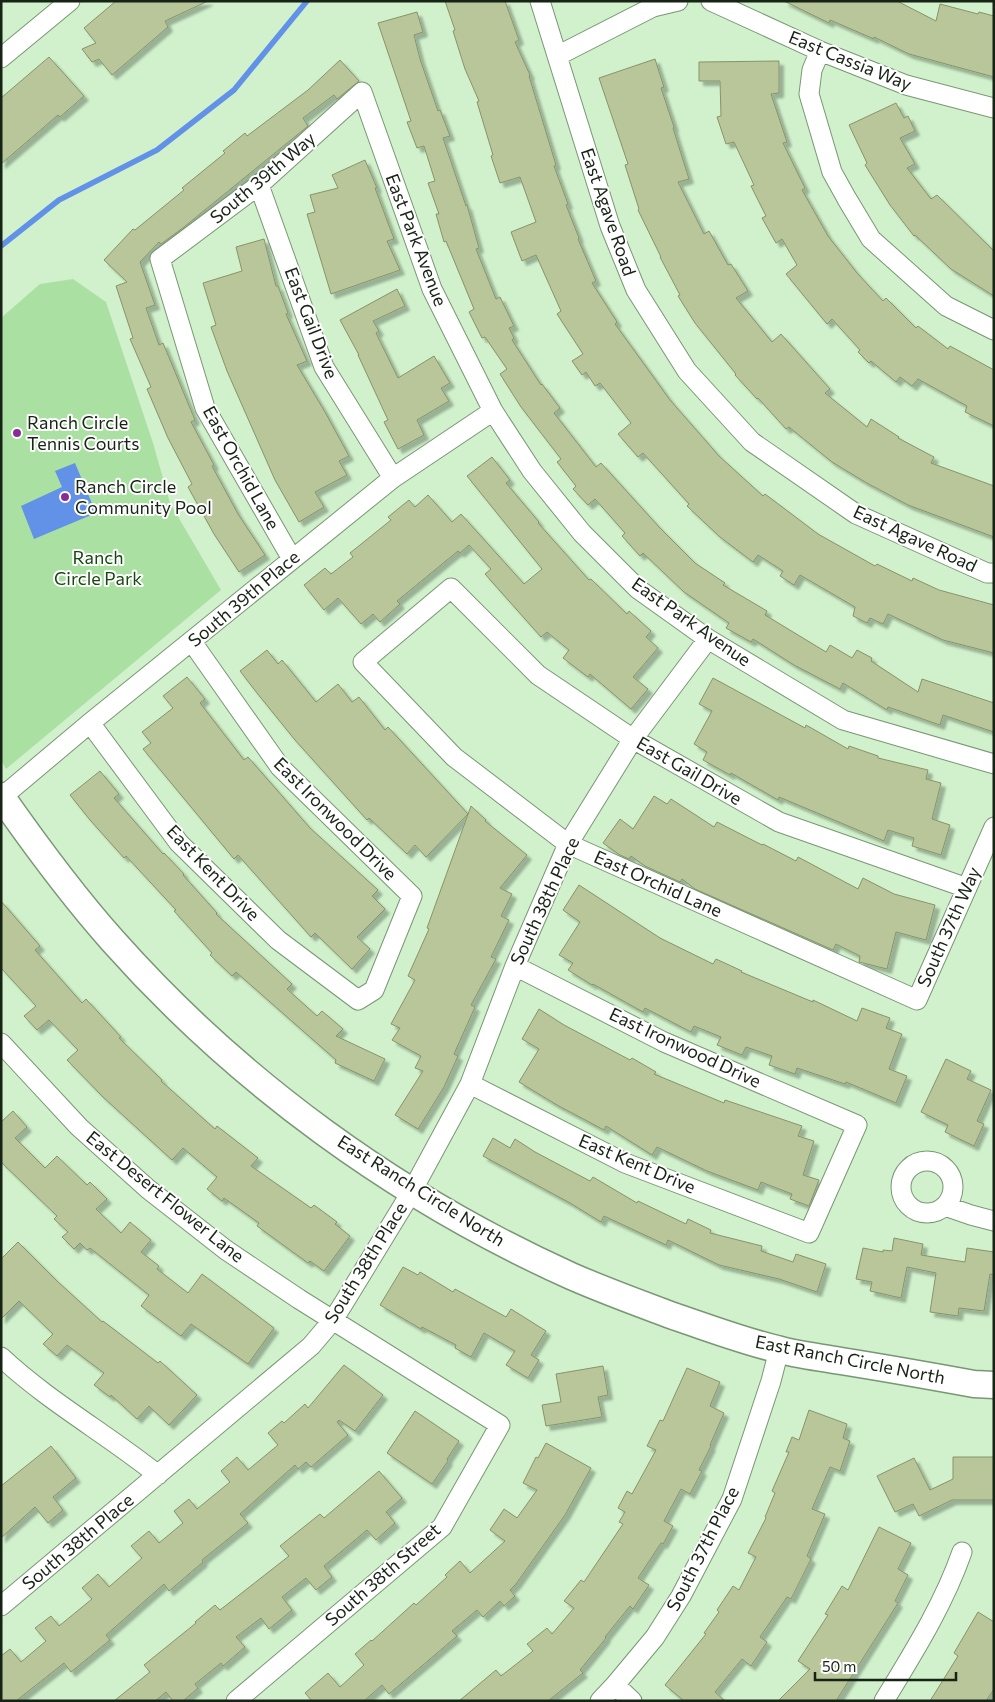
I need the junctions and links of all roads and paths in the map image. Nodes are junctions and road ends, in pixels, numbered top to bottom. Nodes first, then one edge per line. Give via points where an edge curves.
1 (70, 1) edge
2 (540, 1) edge
3 (678, 1) edge
4 (711, 1) edge
5 (652, 4) edge
6 (820, 51) junction
7 (557, 56) junction
8 (1, 58) edge
9 (362, 92) joint
10 (994, 108) edge
11 (259, 185) junction
12 (160, 259) joint
13 (994, 330) edge
14 (493, 411) junction
15 (393, 478) junction
16 (292, 559) junction
17 (994, 573) edge
18 (708, 639) junction
19 (192, 642) junction
20 (363, 662) joint
21 (90, 723) junction
22 (634, 739) junction
23 (994, 764) edge
24 (1, 796) edge
25 (994, 827) edge
26 (568, 844) junction
27 (967, 888) junction
28 (515, 966) junction
29 (358, 1000) joint
30 (917, 1000) joint
31 (1, 1042) edge
32 (470, 1084) junction
33 (412, 1190) junction
34 (945, 1206) dead end
35 (994, 1221) edge
36 (809, 1233) joint
37 (333, 1320) junction
38 (779, 1350) junction
39 (1, 1357) edge
40 (994, 1385) edge
41 (500, 1425) joint
42 (158, 1475) junction
43 (962, 1552) dead end
44 (1, 1606) edge
45 (615, 1685) junction
46 (236, 1701) edge
47 (600, 1701) edge
48 (632, 1701) edge
49 (884, 1701) edge

1 - 8 street
2 - 7 street, East Agave Road
3 - 5 street
4 - 6 street, East Cassia Way
5 - 7 street
6 - 10 street, East Cassia Way via 906,85
6 - 13 street via 812,70 809,94 832,172 846,199 872,239 946,306
7 - 17 street, East Agave Road via 610,226 636,290 687,371 752,442 856,514
9 - 11 street, South 39th Way
9 - 14 street, East Park Avenue via 432,289
11 - 12 street, South 39th Way
11 - 15 street, East Gail Drive via 324,367
12 - 16 street, East Orchid Lane via 205,408
14 - 15 street, South 39th Place
14 - 18 street, East Park Avenue via 532,471 582,533 638,589
15 - 16 street, South 39th Place
16 - 19 street, South 39th Place
18 - 22 street, South 38th Place
18 - 23 street, East Park Avenue via 843,720
19 - 21 street, South 39th Place
19 - 29 street, East Ironwood Drive via 280,767 412,896 374,990
20 - 22 street, East Gail Drive via 451,588 538,675
20 - 26 street, East Orchid Lane via 454,757
21 - 24 street, South 39th Place
21 - 29 street, East Kent Drive via 179,843 278,940
22 - 26 street, South 38th Place
22 - 27 street, East Gail Drive via 779,822
24 - 33 street, East Ranch Circle North via 81,903 189,1020 280,1099
25 - 27 street, South 37th Way
26 - 28 street, South 38th Place
26 - 30 street, East Orchid Lane
27 - 30 street, South 37th Way
28 - 32 street, South 38th Place
28 - 36 street, East Ironwood Drive via 664,1042 857,1125
31 - 37 street, East Desert Flower Lane via 79,1127 148,1189 226,1250
32 - 33 street, South 38th Place
32 - 36 street, East Kent Drive via 625,1163
33 - 37 street, South 38th Place
33 - 38 street, East Ranch Circle North via 511,1247 574,1277 641,1304
34 - 35 street
37 - 41 street, East Desert Flower Lane
37 - 42 street, South 38th Place via 311,1346
38 - 40 street, East Ranch Circle North
38 - 45 street, South 37th Place via 732,1499 656,1636
39 - 42 street via 54,1401
41 - 46 street, South 38th Street via 442,1527
42 - 44 street, South 38th Place
43 - 49 street via 923,1637
45 - 47 street, South 37th Place
45 - 48 street

